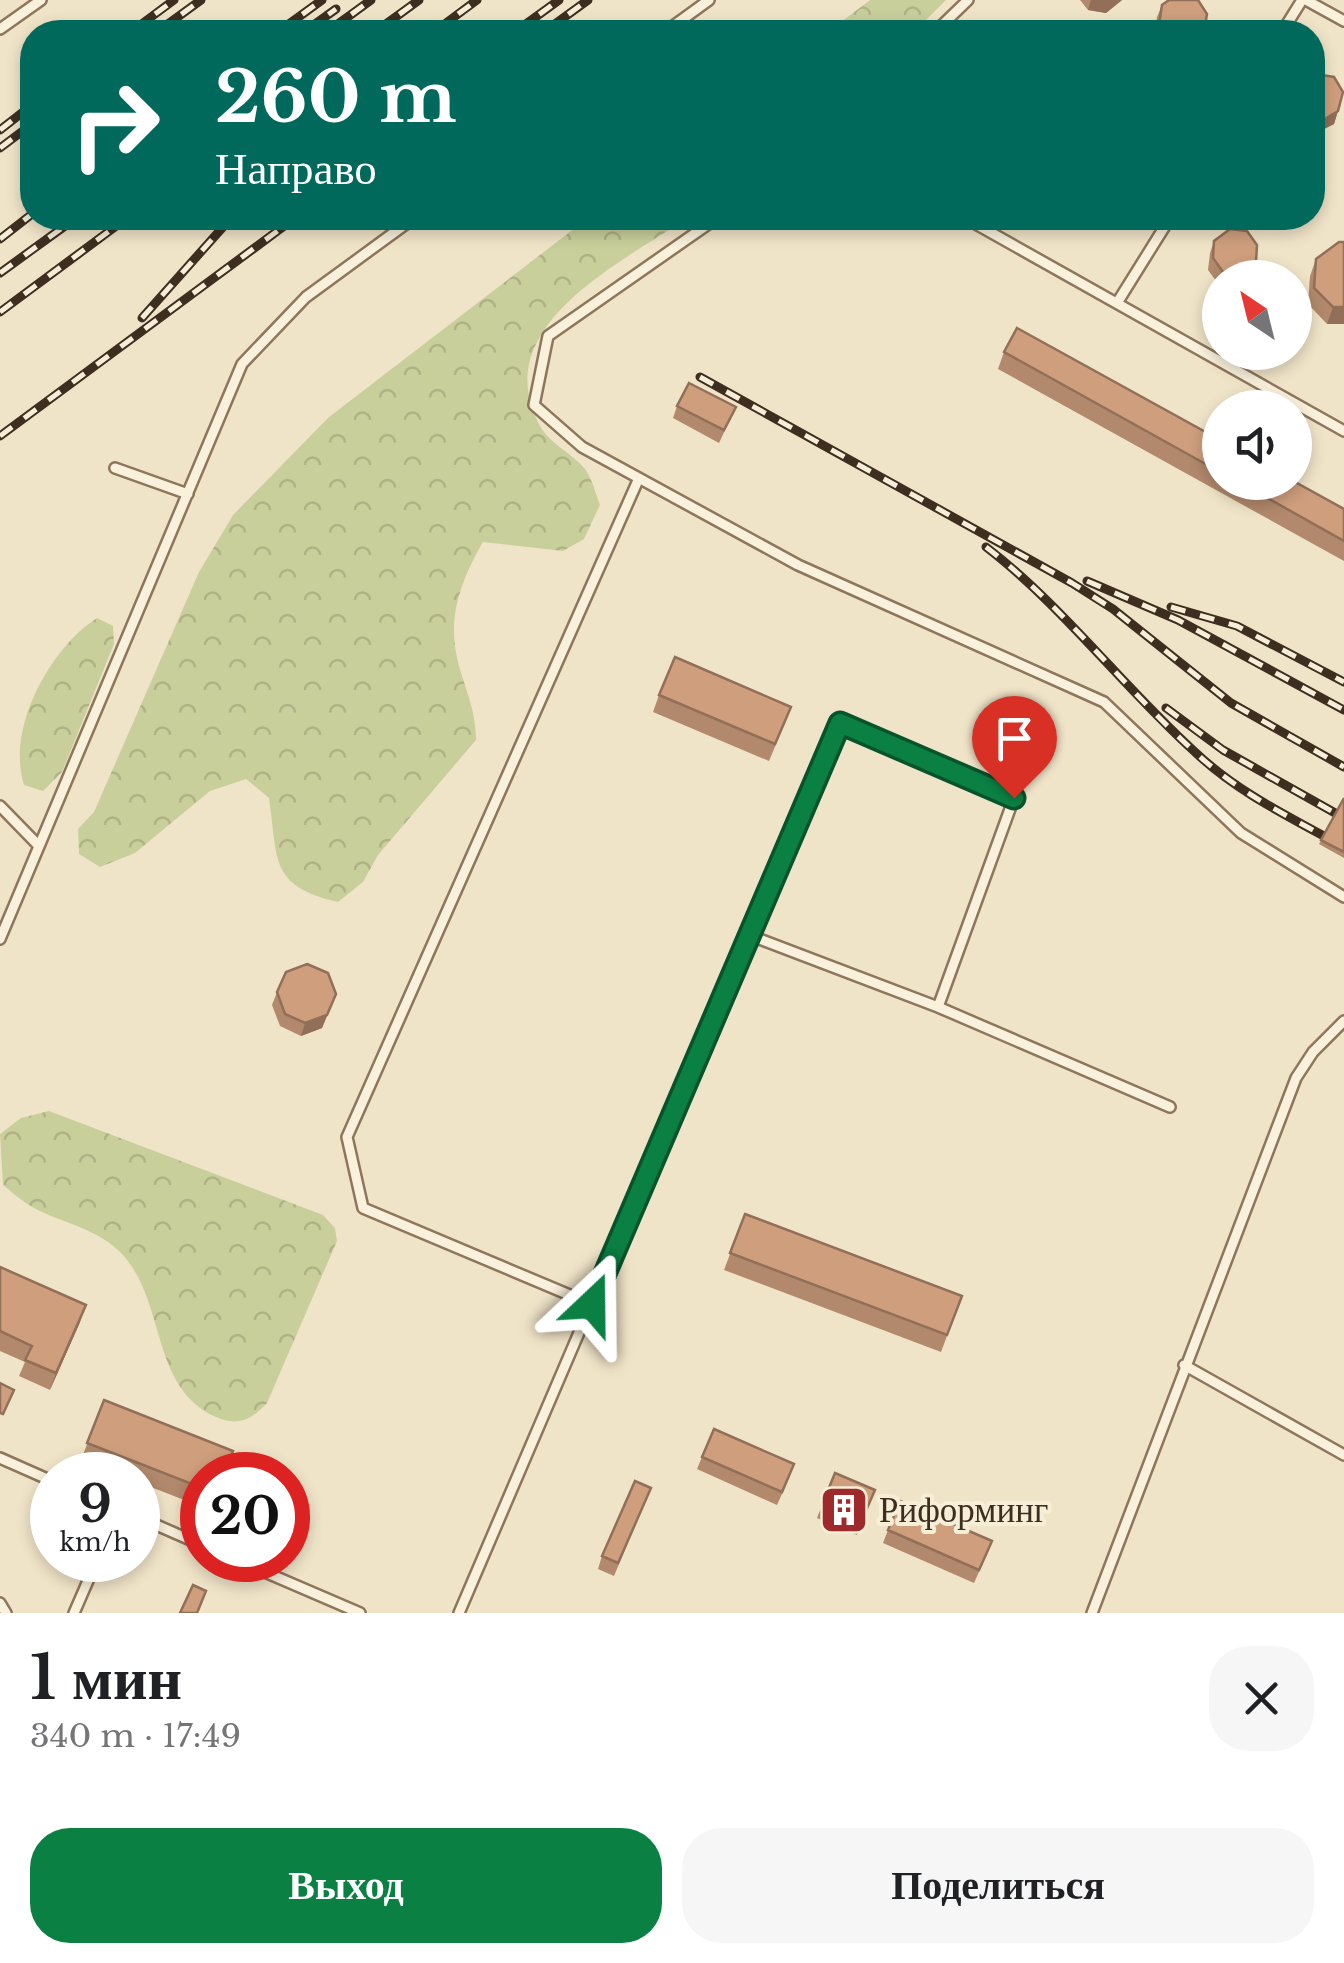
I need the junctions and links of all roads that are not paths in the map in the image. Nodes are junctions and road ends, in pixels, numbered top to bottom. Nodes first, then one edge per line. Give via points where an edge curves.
1 (42, 0) edge
2 (708, 0) edge
3 (968, 0) edge
4 (1304, 0) edge
5 (680, 20) edge
6 (947, 20) edge
7 (1344, 21) edge
8 (0, 29) edge
9 (398, 230) edge
10 (700, 230) edge
11 (987, 230) edge
12 (1163, 230) edge
13 (1117, 303) junction
14 (1344, 431) edge
15 (115, 468) dead end
16 (639, 478) junction
17 (188, 494) junction
18 (0, 806) edge
19 (39, 846) junction
20 (1344, 896) edge
21 (749, 935) junction
22 (0, 939) edge
23 (938, 1007) junction
24 (1344, 1022) edge
25 (1170, 1107) dead end
26 (592, 1304) junction
27 (1184, 1366) junction
28 (1344, 1455) edge
29 (0, 1458) edge
30 (30, 1471) edge
31 (87, 1582) edge
32 (288, 1582) edge
33 (0, 1604) edge
34 (6, 1613) edge
35 (74, 1613) edge
36 (360, 1613) edge
37 (459, 1613) edge
38 (1092, 1613) edge

1 - 8 lane
2 - 5 lane
3 - 6 lane
4 - 7 lane
9 - 17 lane via 306,298 242,364
10 - 16 lane via 548,336 534,405 582,447
11 - 13 lane
12 - 13 lane
13 - 14 lane
15 - 17 lane
16 - 20 lane via 798,565 1104,702 1242,832
16 - 26 lane via 347,1137 363,1208
17 - 19 lane
18 - 19 lane
19 - 22 lane
21 - 23 lane
21 - 23 lane via 840,723 1014,798
21 - 26 lane
23 - 25 lane
24 - 27 lane via 1296,1078
26 - 37 lane
27 - 28 lane
27 - 38 lane
29 - 30 lane
31 - 35 lane
32 - 36 lane
33 - 34 lane

